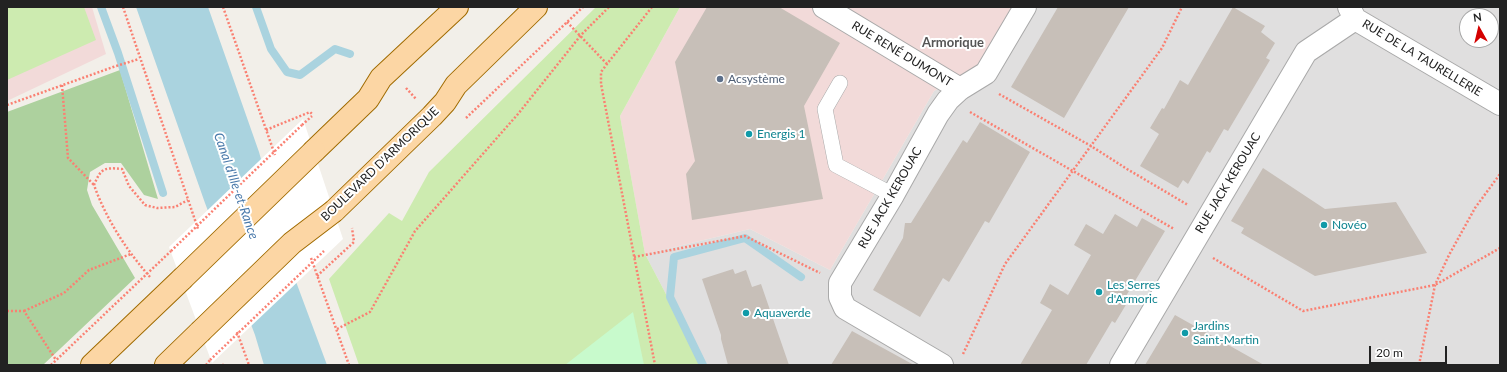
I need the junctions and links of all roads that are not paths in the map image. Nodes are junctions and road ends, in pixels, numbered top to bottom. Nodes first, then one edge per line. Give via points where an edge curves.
1 (457, 7) edge
2 (536, 7) edge
3 (824, 7) edge
4 (1025, 7) edge
5 (1352, 13) edge
6 (840, 83) dead end
7 (962, 90) junction
8 (1500, 104) edge
9 (893, 195) junction
10 (952, 361) edge
11 (92, 365) edge
12 (166, 365) edge
13 (1121, 365) edge

1 - 11 main road, bridge via 381,78 368,99
2 - 12 main road, BOULEVARD D'ARMORIQUE, bridge via 456,85 432,116 334,211 292,243
3 - 7 street, RUE RENÉ DUMONT
4 - 7 street, RUE JACK KEROUAC via 986,73
5 - 8 street, RUE DE LA TAURELLERIE
5 - 13 street, RUE JACK KEROUAC via 1306,52
6 - 9 lane via 825,109 836,165
7 - 9 street, RUE JACK KEROUAC via 938,114
9 - 10 street, RUE JACK KEROUAC via 840,283 840,297 844,308

